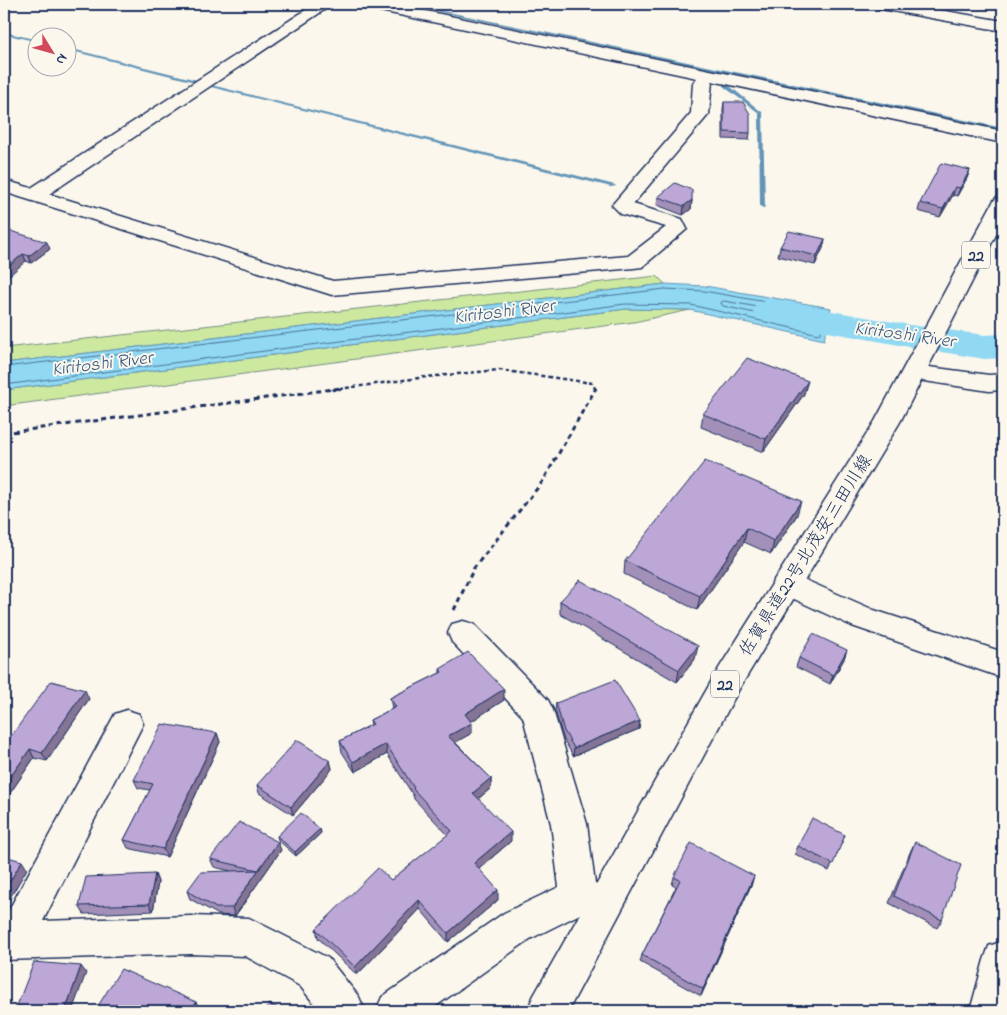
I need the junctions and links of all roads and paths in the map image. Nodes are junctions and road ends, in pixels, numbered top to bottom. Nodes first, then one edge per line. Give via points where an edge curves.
1 (325, 4) edge
2 (371, 4) edge
3 (881, 4) edge
4 (1003, 26) edge
5 (707, 74) junction
6 (1003, 137) edge
7 (4, 186) edge
8 (34, 195) junction
9 (1003, 202) edge
10 (916, 369) junction
11 (1003, 382) edge
12 (4, 433) edge
13 (787, 583) junction
14 (463, 633) joint
15 (1003, 665) edge
16 (127, 724) dead end
17 (591, 900) junction
18 (8, 941) edge
19 (1003, 960) edge
20 (345, 1011) edge
21 (396, 1011) edge
22 (547, 1011) edge
23 (990, 1011) edge

1 - 8 street
2 - 5 street
3 - 4 street
5 - 6 street
5 - 8 street via 702,83 700,114 622,205 628,210 675,223 677,229 634,262 332,288
7 - 8 street
9 - 10 street, 佐賀県道22号北茂安三田川線 / 22
10 - 11 street via 988,384
10 - 13 street, 佐賀県道22号北茂安三田川線 / 22 via 887,422
12 - 14 path via 499,370 592,383 596,389 543,481 474,568 454,610
13 - 15 street via 863,618
13 - 17 street, 佐賀県道22号北茂安三田川線 / 22
14 - 17 street via 537,710
16 - 18 street
17 - 21 street via 517,926
17 - 22 street, 佐賀県道22号北茂安三田川線 / 22
18 - 20 street via 191,935 250,937 314,972
19 - 23 street

